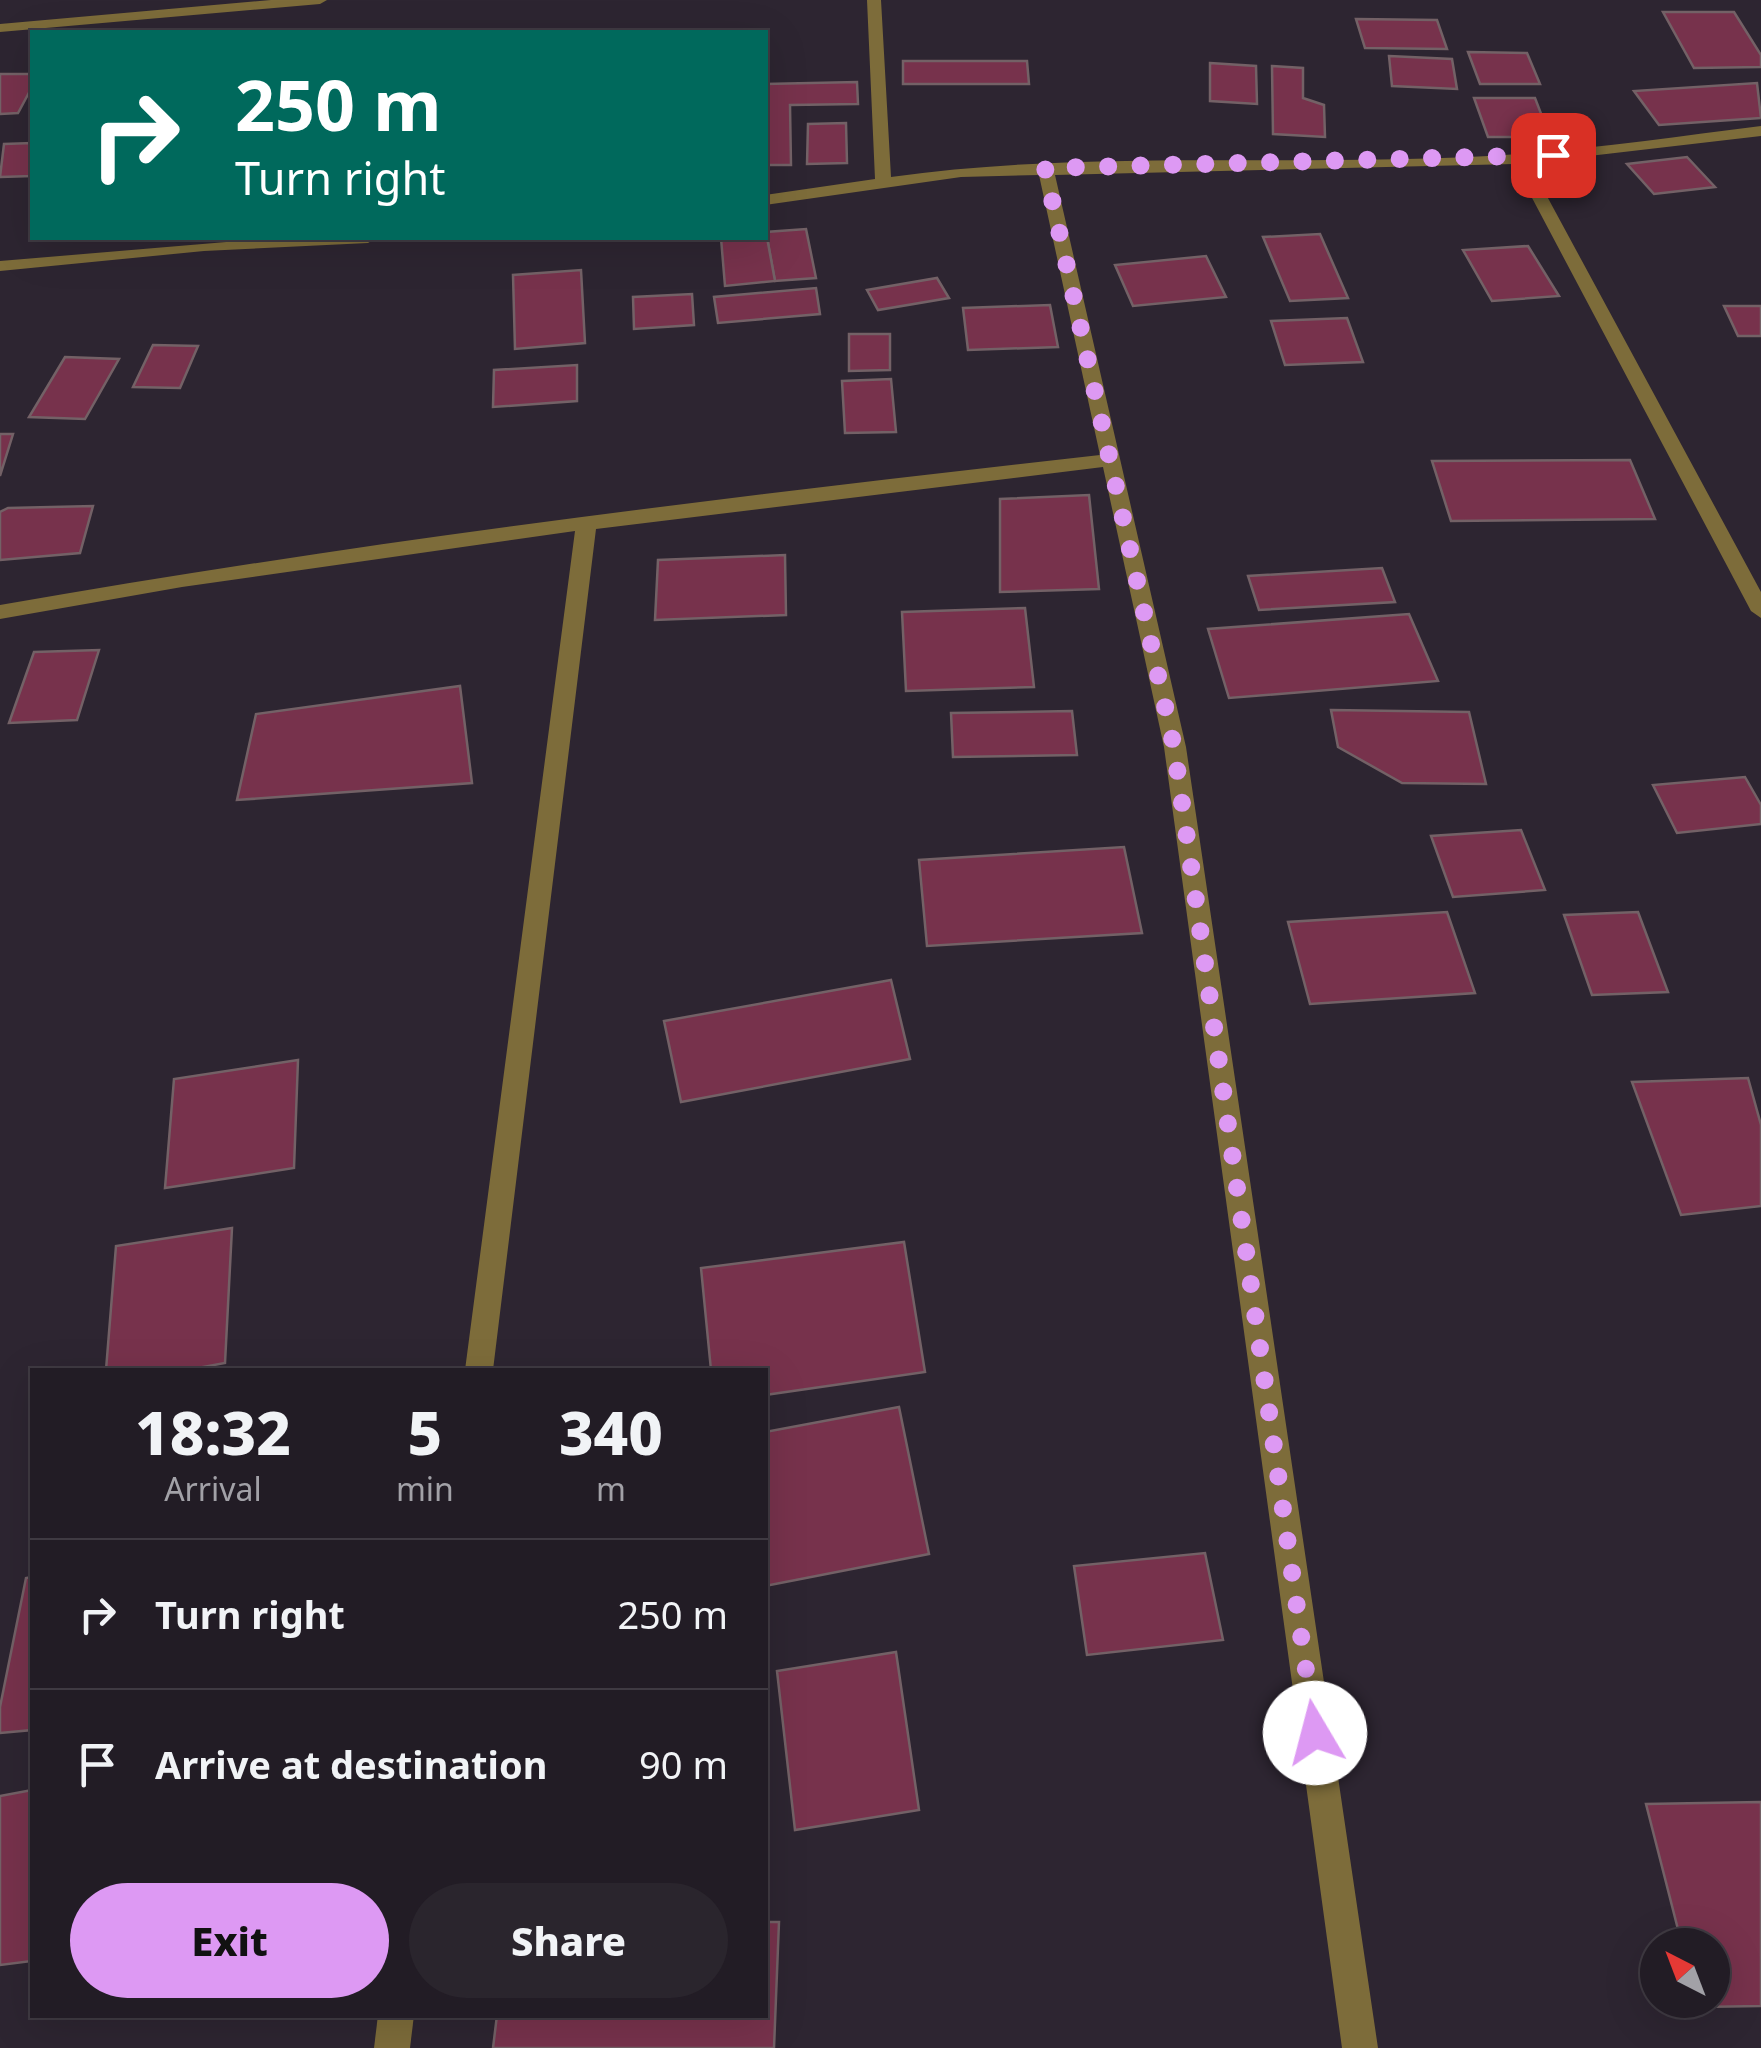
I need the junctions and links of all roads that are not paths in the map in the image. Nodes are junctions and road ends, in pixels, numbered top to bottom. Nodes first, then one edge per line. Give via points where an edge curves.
1 (320, 0) edge
2 (874, 0) edge
3 (0, 28) edge
4 (1761, 131) edge
5 (1519, 159) junction
6 (1045, 168) junction
7 (883, 180) junction
8 (768, 199) edge
9 (327, 240) edge
10 (0, 266) edge
11 (1109, 460) junction
12 (586, 526) junction
13 (1761, 611) edge
14 (2, 614) edge
15 (478, 1368) edge
16 (396, 2018) edge
17 (392, 2048) edge
18 (1360, 2048) edge

1 - 3 street
2 - 7 street
4 - 5 street
5 - 6 street
5 - 13 street
6 - 7 street
6 - 11 street
7 - 8 street
9 - 10 street
11 - 12 street via 762,498
11 - 18 street via 1174,747
12 - 14 street via 182,580
12 - 15 street
16 - 17 street

